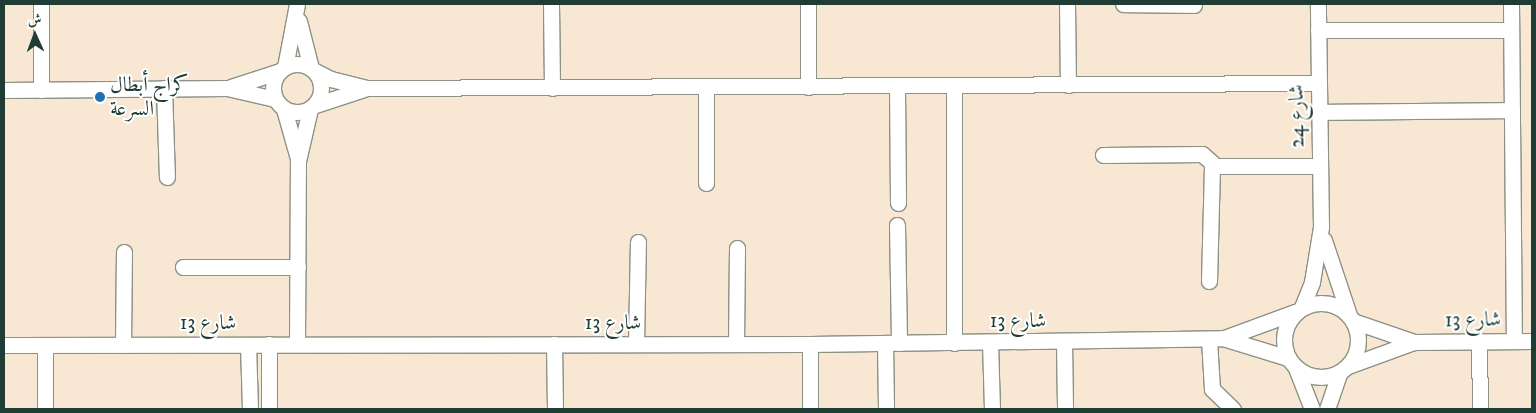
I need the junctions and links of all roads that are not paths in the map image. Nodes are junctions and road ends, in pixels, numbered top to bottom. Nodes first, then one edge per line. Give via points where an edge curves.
1 (40, 4) edge
2 (551, 4) edge
3 (808, 4) edge
4 (1067, 4) edge
5 (1122, 4) edge
6 (1318, 4) edge
7 (1511, 4) edge
8 (1194, 5) edge
9 (297, 7) edge
10 (1318, 30) junction
11 (1511, 30) junction
12 (282, 69) junction
13 (313, 69) junction
14 (1318, 83) junction
15 (897, 86) junction
16 (954, 86) junction
17 (1068, 86) junction
18 (706, 87) junction
19 (808, 87) junction
20 (164, 88) junction
21 (227, 88) junction
22 (366, 88) junction
23 (552, 88) junction
24 (4, 90) edge
25 (41, 90) junction
26 (279, 104) junction
27 (313, 107) junction
28 (1512, 110) junction
29 (1318, 112) junction
30 (1103, 155) dead end
31 (298, 162) junction
32 (1212, 164) junction
33 (1320, 166) junction
34 (167, 177) dead end
35 (706, 183) dead end
36 (898, 203) dead end
37 (897, 225) dead end
38 (1321, 227) junction
39 (638, 242) dead end
40 (737, 248) dead end
41 (124, 252) dead end
42 (184, 267) dead end
43 (298, 267) junction
44 (1209, 281) dead end
45 (1299, 310) junction
46 (1351, 318) junction
47 (1216, 339) junction
48 (1479, 341) junction
49 (1514, 341) junction
50 (1532, 341) edge
51 (954, 342) junction
52 (990, 342) junction
53 (1064, 342) junction
54 (1414, 342) junction
55 (892, 343) junction
56 (248, 344) junction
57 (269, 344) junction
58 (297, 344) junction
59 (554, 344) junction
60 (636, 344) junction
61 (736, 344) junction
62 (810, 344) junction
63 (4, 345) edge
64 (45, 345) junction
65 (123, 345) junction
66 (1292, 363) junction
67 (1343, 370) junction
68 (45, 409) edge
69 (250, 409) edge
70 (269, 409) edge
71 (555, 409) edge
72 (810, 409) edge
73 (886, 409) edge
74 (992, 409) edge
75 (1065, 409) edge
76 (1233, 409) edge
77 (1312, 409) edge
78 (1327, 409) edge
79 (1480, 409) edge

1 - 25 street
2 - 23 street
3 - 19 street
4 - 17 street
5 - 8 street
6 - 10 street, شارع 24
7 - 11 street
9 - 12 street
9 - 13 street
10 - 11 street
10 - 14 street, شارع 24
11 - 28 street
12 - 13 street via 302,64
12 - 21 street
12 - 26 street via 273,84
13 - 22 street via 331,80
13 - 27 street via 322,88
14 - 17 street
14 - 29 street, شارع 24
15 - 16 street
15 - 19 street
15 - 36 street
16 - 17 street
16 - 51 street
18 - 19 street
18 - 23 street
18 - 35 street
20 - 21 street
20 - 25 street
20 - 34 street
21 - 26 street
22 - 23 street
22 - 27 street
24 - 25 street
26 - 27 street via 297,113
26 - 31 street
27 - 31 street
28 - 29 street
28 - 49 street
29 - 33 street, شارع 24
30 - 32 street via 1202,154
31 - 43 street
32 - 33 street
32 - 44 street
33 - 38 street, شارع 24
37 - 55 street
38 - 45 street, شارع 24 via 1318,254
38 - 46 street, شارع 24 via 1332,272
39 - 60 street
40 - 61 street
41 - 65 street
42 - 43 street
43 - 58 street
45 - 46 street via 1327,303
45 - 47 street, شارع 13
45 - 66 street via 1284,334
46 - 54 street, شارع 13
46 - 67 street via 1358,345
47 - 53 street, شارع 13
47 - 66 street, شارع 13
47 - 76 street via 1212,389
48 - 49 street, شارع 13
48 - 54 street, شارع 13
48 - 79 street
49 - 50 street, شارع 13
51 - 52 street, شارع 13
51 - 55 street, شارع 13
52 - 53 street, شارع 13
52 - 74 street
53 - 75 street
54 - 67 street, شارع 13
55 - 62 street, شارع 13
55 - 73 street
56 - 57 street, شارع 13
56 - 65 street, شارع 13
56 - 69 street
57 - 58 street, شارع 13
57 - 70 street
58 - 59 street, شارع 13
59 - 60 street, شارع 13
59 - 71 street
60 - 61 street, شارع 13
61 - 62 street, شارع 13
62 - 72 street
63 - 64 street, شارع 13
64 - 65 street, شارع 13
64 - 68 street
66 - 67 street via 1317,377
66 - 77 street
67 - 78 street

